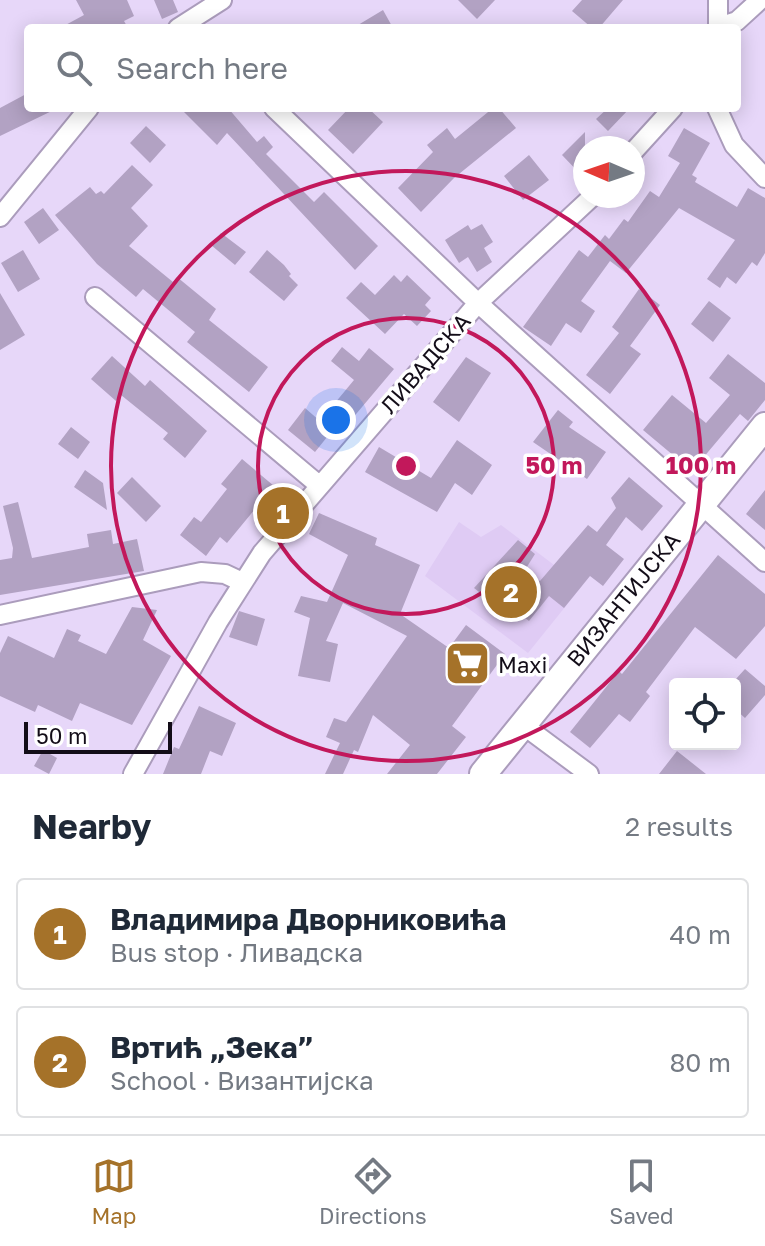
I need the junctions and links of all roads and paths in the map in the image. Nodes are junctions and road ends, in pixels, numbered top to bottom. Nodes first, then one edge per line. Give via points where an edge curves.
1 (718, 0) edge
2 (760, 0) edge
3 (212, 2) edge
4 (187, 24) edge
5 (718, 24) edge
6 (728, 24) edge
7 (86, 112) edge
8 (278, 112) edge
9 (669, 112) edge
10 (719, 112) edge
11 (645, 139) edge
12 (765, 178) edge
13 (580, 208) edge
14 (0, 217) edge
15 (95, 297) dead end
16 (478, 303) junction
17 (765, 426) edge
18 (320, 486) junction
19 (702, 503) junction
20 (765, 562) edge
21 (242, 582) junction
22 (0, 615) edge
23 (523, 725) junction
24 (133, 774) edge
25 (483, 774) edge
26 (589, 774) edge

1 - 5 street
2 - 6 street
3 - 4 street
7 - 14 street
8 - 16 street
9 - 11 street
10 - 12 street via 734,145
13 - 16 street, ЛИВАДСКА
15 - 18 street
16 - 18 street, ЛИВАДСКА
16 - 19 street
17 - 19 street, ВИЗАНТИЈСКА
18 - 21 street, ЛИВАДСКА
19 - 20 street
19 - 23 street, ВИЗАНТИЈСКА
21 - 22 street via 201,572
21 - 24 street, ЛИВАДСКА
23 - 25 street, ВИЗАНТИЈСКА
23 - 26 street

